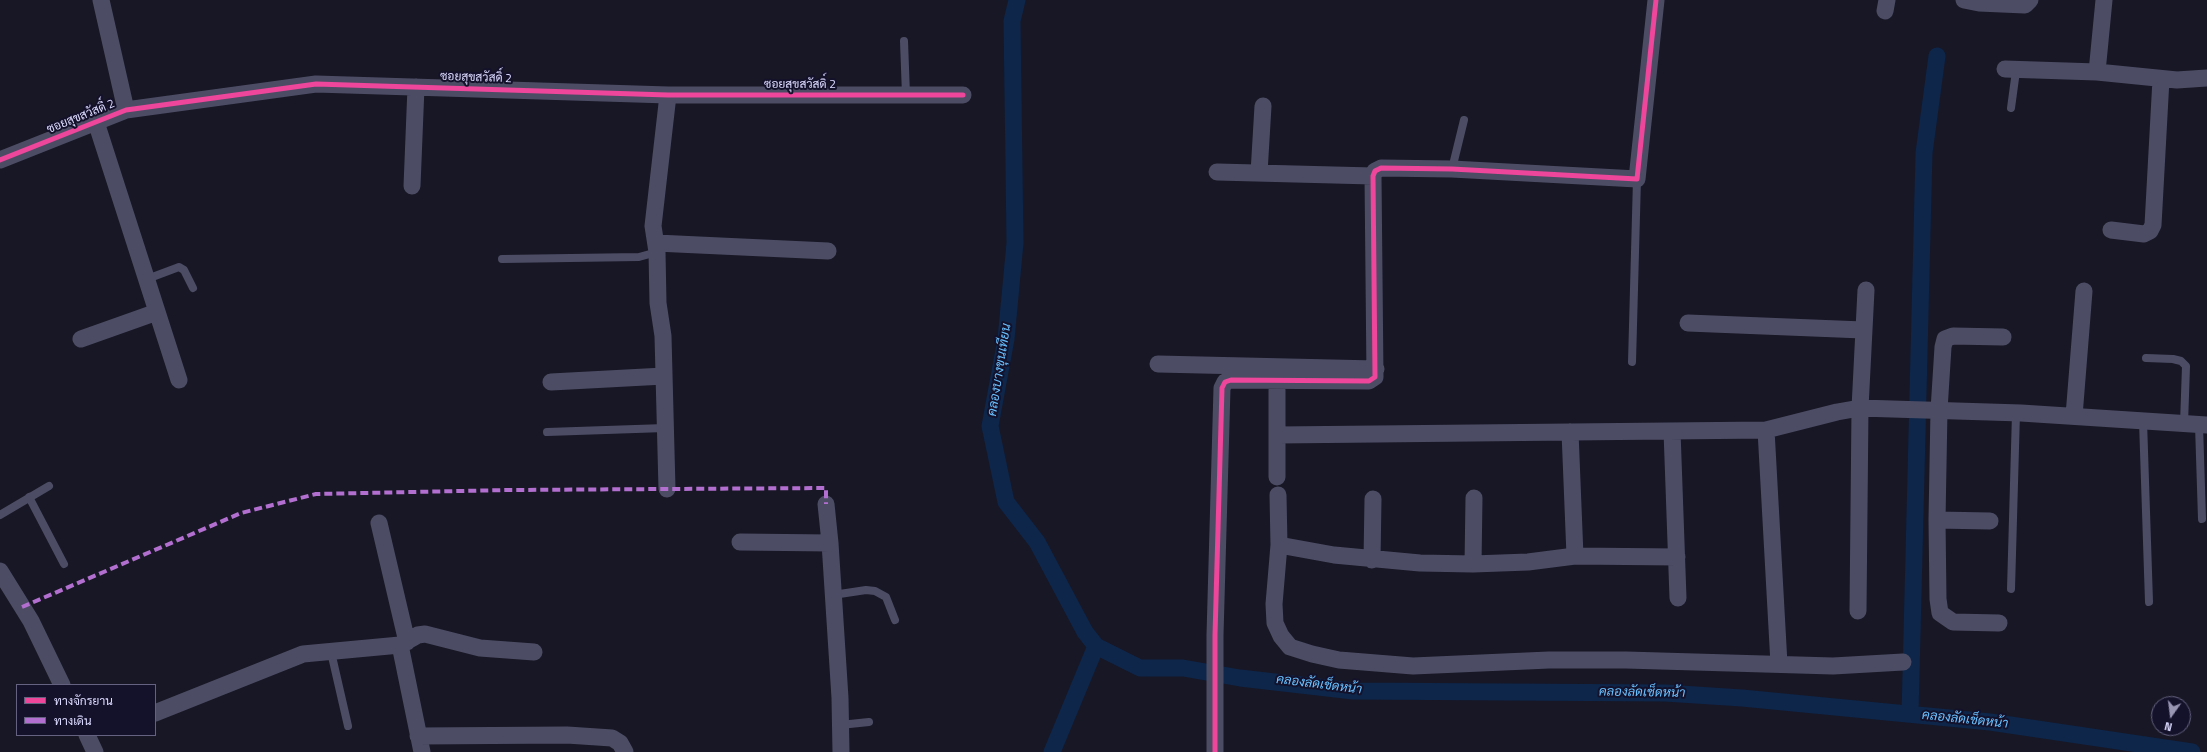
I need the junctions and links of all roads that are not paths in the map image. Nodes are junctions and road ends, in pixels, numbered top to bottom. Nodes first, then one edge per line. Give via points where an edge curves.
1 (101, 0) edge
2 (1656, 0) edge
3 (1964, 0) edge
4 (2030, 0) edge
5 (2104, 0) edge
6 (904, 41) dead end
7 (2010, 70) joint
8 (2097, 72) junction
9 (2207, 78) edge
10 (2161, 79) junction
11 (416, 87) junction
12 (668, 95) junction
13 (906, 95) junction
14 (963, 95) dead end
15 (1263, 106) dead end
16 (2011, 108) dead end
17 (126, 110) junction
18 (1464, 120) dead end
19 (96, 122) junction
20 (0, 160) edge
21 (1452, 169) junction
22 (1217, 172) dead end
23 (1259, 173) junction
24 (1373, 176) junction
25 (1638, 179) junction
26 (412, 186) dead end
27 (2111, 230) dead end
28 (656, 248) junction
29 (828, 251) dead end
30 (502, 259) dead end
31 (147, 279) junction
32 (193, 288) dead end
33 (1866, 290) dead end
34 (2084, 291) dead end
35 (157, 312) junction
36 (1688, 323) dead end
37 (1863, 330) junction
38 (2002, 337) dead end
39 (81, 339) dead end
40 (2146, 358) dead end
41 (1632, 362) dead end
42 (1158, 364) dead end
43 (1376, 369) junction
44 (664, 376) junction
45 (179, 380) dead end
46 (551, 382) dead end
47 (1277, 390) dead end
48 (1860, 408) junction
49 (1933, 410) junction
50 (2016, 413) junction
51 (2074, 416) junction
52 (2142, 421) junction
53 (2197, 425) edge
54 (665, 428) junction
55 (1766, 430) junction
56 (1672, 431) junction
57 (547, 432) dead end
58 (1570, 432) junction
59 (1278, 435) junction
60 (1277, 477) dead end
61 (49, 486) dead end
62 (667, 489) dead end
63 (1278, 496) dead end
64 (29, 497) junction
65 (1474, 498) dead end
66 (1372, 499) dead end
67 (826, 504) dead end
68 (0, 515) edge
69 (2202, 519) dead end
70 (1937, 520) junction
71 (1990, 521) dead end
72 (379, 523) dead end
73 (740, 542) dead end
74 (830, 543) junction
75 (1279, 545) junction
76 (1575, 556) junction
77 (1677, 557) junction
78 (1372, 560) junction
79 (64, 564) dead end
80 (1473, 564) junction
81 (0, 570) edge
82 (2011, 589) dead end
83 (833, 595) junction
84 (1678, 598) dead end
85 (2149, 602) dead end
86 (1858, 611) dead end
87 (895, 620) dead end
88 (1999, 623) dead end
89 (403, 644) junction
90 (331, 652) junction
91 (534, 652) dead end
92 (1903, 662) dead end
93 (1779, 664) junction
94 (62, 684) edge
95 (156, 713) edge
96 (869, 722) dead end
97 (840, 725) junction
98 (348, 726) dead end
99 (420, 744) edge
100 (625, 752) edge
101 (841, 752) edge
102 (1215, 752) edge

1 - 17 street
2 - 25 street
3 - 4 street via 2025,5
5 - 8 street
6 - 13 lane
7 - 8 street
7 - 16 lane
8 - 10 street
9 - 10 street
10 - 27 street via 2153,225 2144,234
11 - 12 street, ซอยสุขสวัสดิ์ 2
11 - 17 street, ซอยสุขสวัสดิ์ 2 via 316,84
11 - 26 street
12 - 13 street, ซอยสุขสวัสดิ์ 2
12 - 28 street via 653,226
13 - 14 street, ซอยสุขสวัสดิ์ 2
15 - 23 street
17 - 19 street, ซอยสุขสวัสดิ์ 2
18 - 21 lane
19 - 20 street, ซอยสุขสวัสดิ์ 2
19 - 31 street
21 - 24 street via 1381,168 1375,171
21 - 25 street
22 - 23 street
23 - 24 street
24 - 43 street
25 - 41 lane
28 - 29 street
28 - 30 lane via 639,257
28 - 44 street
31 - 32 lane via 179,267 184,270
31 - 35 street
33 - 37 street
34 - 51 street
35 - 39 street
35 - 45 street
36 - 37 street
37 - 48 street
38 - 49 street via 1953,336 1945,339
40 - 53 lane via 2173,359 2181,361 2186,366
42 - 43 street
43 - 102 street via 1375,377 1369,381 1231,380 1225,382 1222,388 1215,635
44 - 46 street
44 - 54 street
47 - 59 street
48 - 49 street
48 - 55 street
48 - 86 street
49 - 50 street
49 - 70 street
50 - 51 street
50 - 82 lane
51 - 52 street
52 - 53 street
52 - 85 lane
53 - 69 lane
54 - 57 lane
54 - 62 street
55 - 56 street
55 - 93 street
56 - 58 street
56 - 77 street
58 - 59 street
58 - 76 street
59 - 60 street
61 - 64 lane
63 - 75 street
64 - 68 lane
64 - 79 lane
65 - 80 street
66 - 78 street
67 - 74 street
70 - 71 street
70 - 88 street via 1940,613 1952,622
72 - 89 street
73 - 74 street
74 - 83 street
75 - 78 street
75 - 93 street via 1275,623 1290,647 1312,654 1340,660 1414,666 1549,660
76 - 77 street
76 - 80 street via 1528,562
77 - 84 street
78 - 80 street
81 - 94 street via 30,621
83 - 87 lane via 875,591 886,597
83 - 97 street
89 - 90 street
89 - 91 street via 425,634 480,648
89 - 99 street
90 - 95 street via 302,654
90 - 98 lane
92 - 93 street via 1833,666
96 - 97 lane
97 - 101 street
99 - 100 street via 567,735 612,738 620,743

